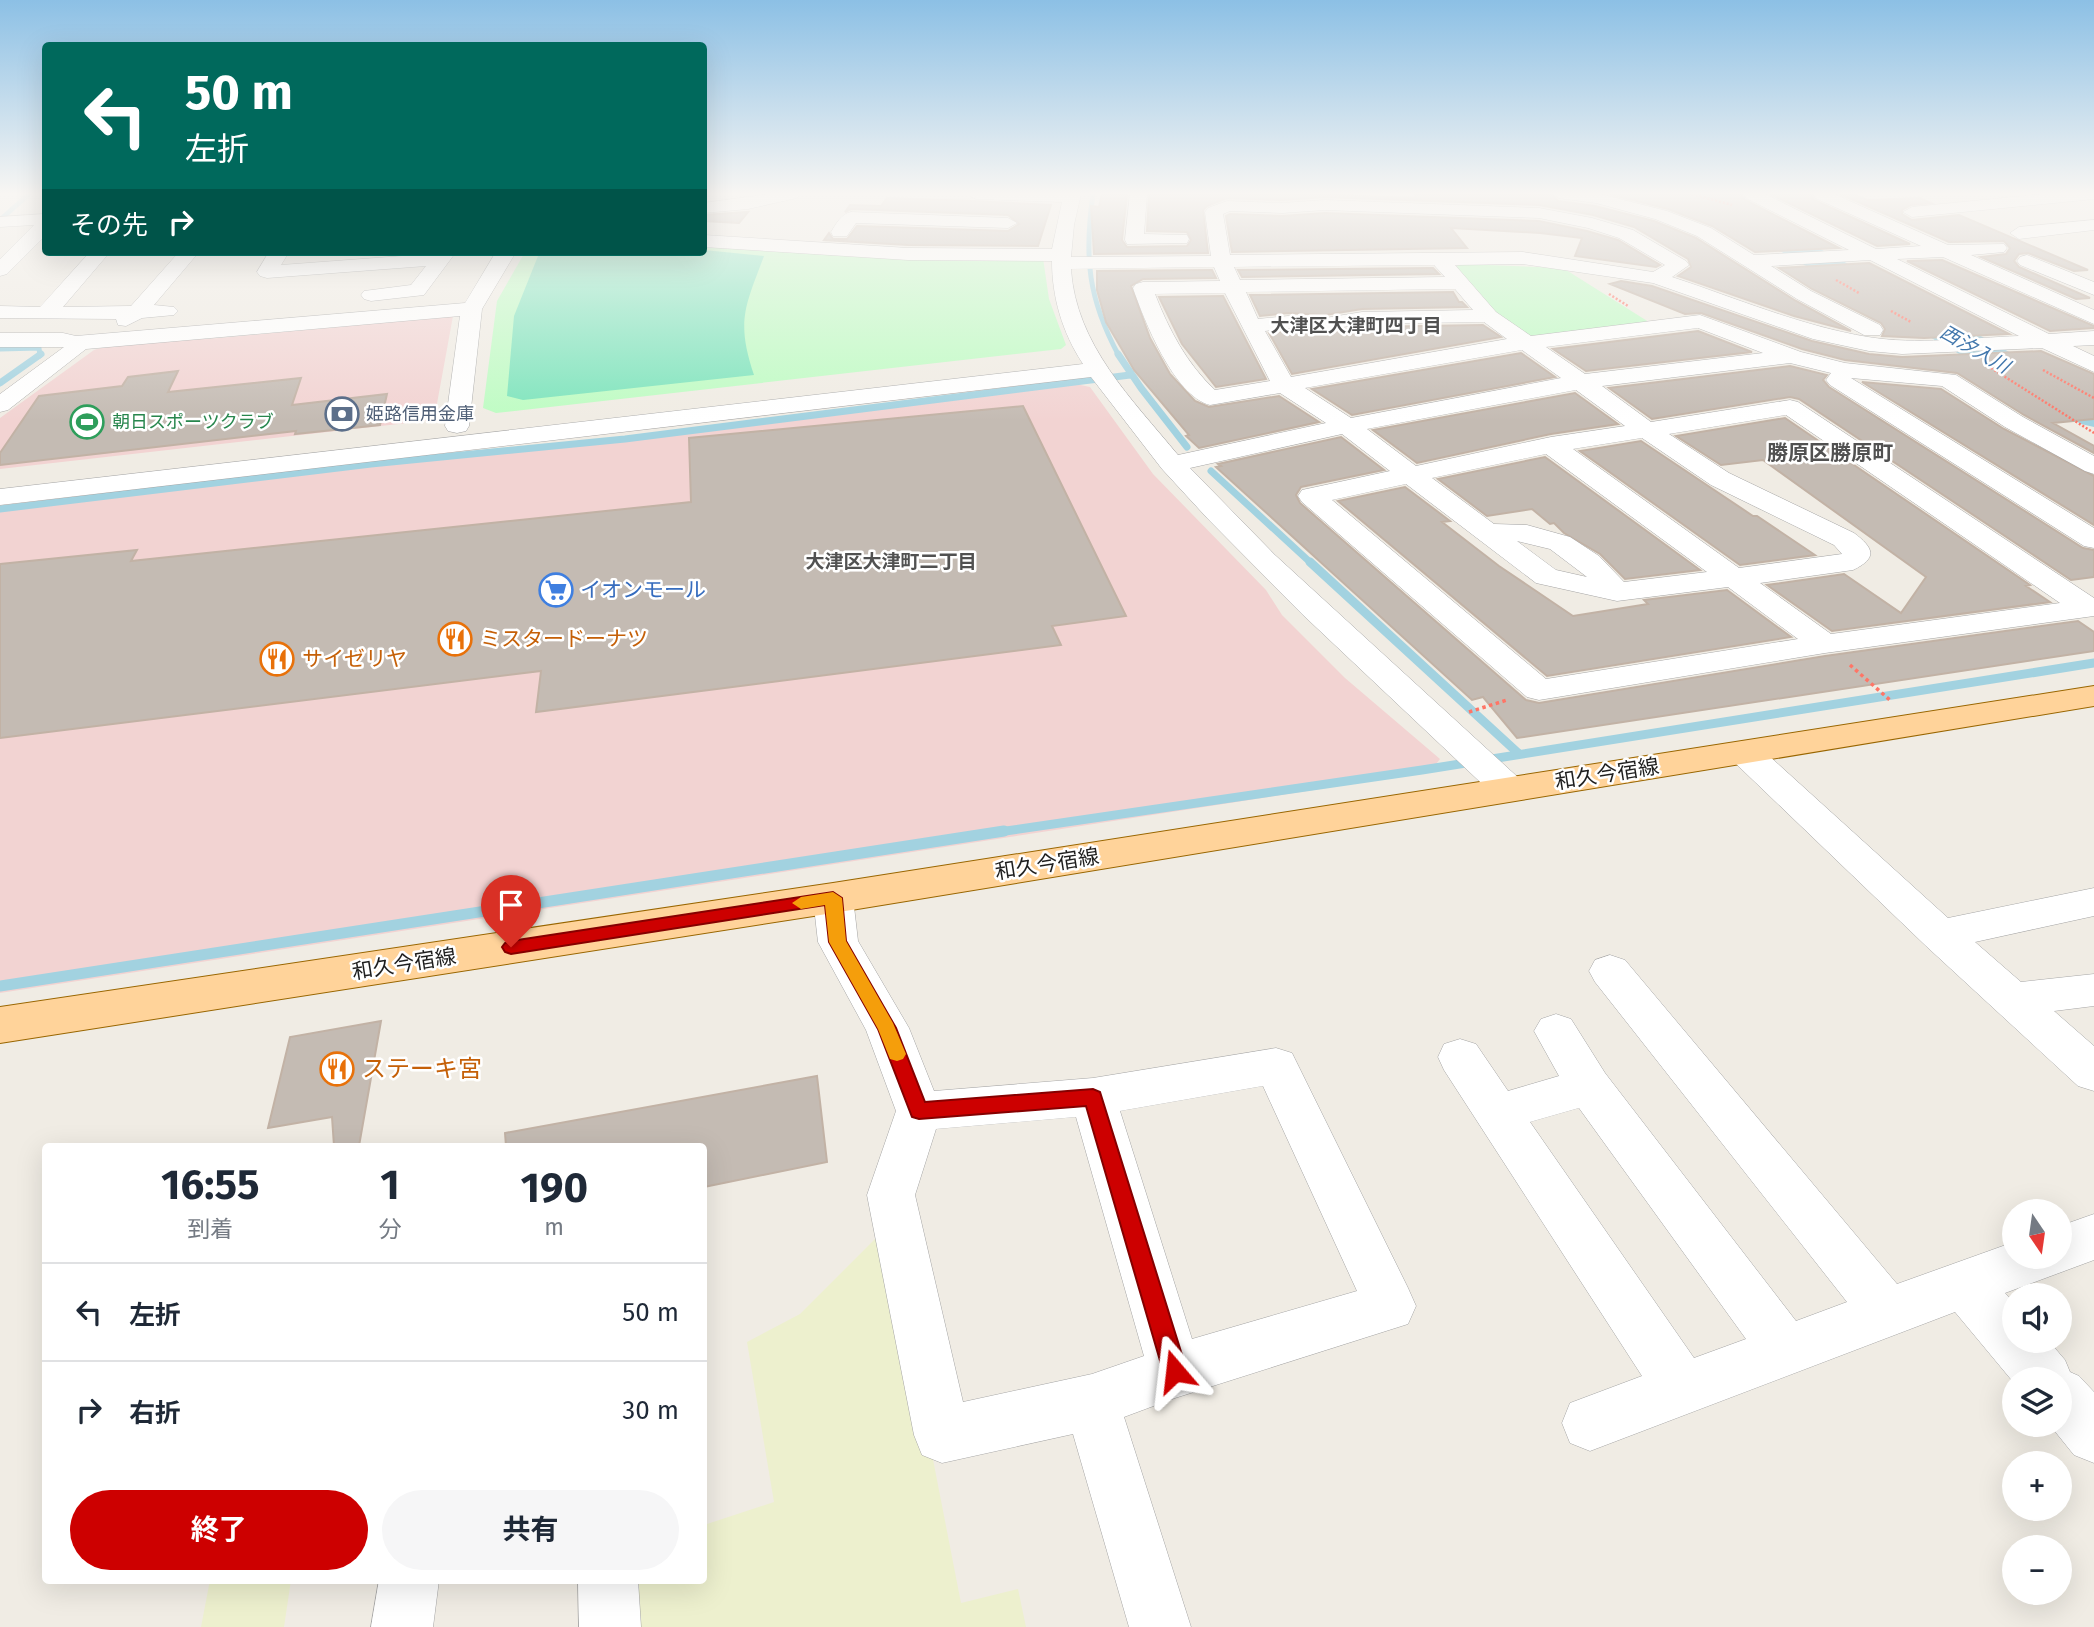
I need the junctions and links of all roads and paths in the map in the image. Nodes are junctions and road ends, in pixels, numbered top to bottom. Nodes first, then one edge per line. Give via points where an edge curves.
1 (84, 270) edge
2 (174, 270) edge
3 (268, 270) edge
4 (290, 270) edge
5 (433, 270) edge
6 (495, 270) edge
7 (1062, 270) edge
8 (1226, 270) edge
9 (1449, 270) edge
10 (1608, 270) edge
11 (1675, 270) edge
12 (1732, 270) edge
13 (1766, 270) edge
14 (1908, 270) edge
15 (1991, 270) edge
16 (2049, 270) edge
17 (1656, 278) junction
18 (1460, 284) junction
19 (1233, 287) junction
20 (2094, 289) edge
21 (417, 291) junction
22 (1804, 295) junction
23 (349, 297) dead end
24 (226, 309) dead end
25 (472, 309) junction
26 (188, 310) dead end
27 (0, 312) edge
28 (137, 312) junction
29 (46, 314) junction
30 (413, 314) junction
31 (1489, 316) junction
32 (2094, 318) edge
33 (1251, 326) junction
34 (1872, 330) dead end
35 (210, 332) junction
36 (2094, 338) edge
37 (0, 340) edge
38 (86, 341) junction
39 (2050, 341) junction
40 (1525, 343) junction
41 (1793, 357) junction
42 (1093, 362) junction
43 (2094, 365) edge
44 (1845, 370) junction
45 (1579, 382) junction
46 (1284, 384) junction
47 (4, 398) edge
48 (457, 426) junction
49 (1347, 426) junction
50 (1647, 430) junction
51 (1551, 445) junction
52 (1171, 464) junction
53 (2094, 466) edge
54 (1409, 475) junction
55 (0, 477) edge
56 (2015, 493) junction
57 (0, 497) edge
58 (1934, 503) junction
59 (2094, 540) edge
60 (1735, 578) junction
61 (1825, 644) junction
62 (1876, 688) dead end
63 (2094, 696) edge
64 (1891, 701) dead end
65 (1744, 752) junction
66 (1509, 789) junction
67 (833, 898) junction
68 (2094, 902) edge
69 (1940, 935) junction
70 (1610, 971) dead end
71 (2094, 990) edge
72 (2011, 1000) junction
73 (0, 1025) edge
74 (1556, 1031) dead end
75 (1460, 1057) dead end
76 (2094, 1073) edge
77 (1589, 1086) junction
78 (1093, 1097) junction
79 (919, 1111) junction
80 (1497, 1113) junction
81 (2094, 1237) edge
82 (2072, 1245) edge
83 (2005, 1269) edge
84 (1964, 1284) junction
85 (1888, 1312) junction
86 (1786, 1350) junction
87 (2036, 1367) edge
88 (1175, 1371) junction
89 (1682, 1388) junction
90 (1092, 1402) junction
91 (2072, 1409) edge
92 (1590, 1423) dead end
93 (2094, 1435) edge
94 (407, 1584) edge
95 (608, 1584) edge
96 (402, 1627) edge
97 (610, 1627) edge
98 (1160, 1627) edge

1 - 29 street
2 - 28 street
3 - 4 street
5 - 21 street
6 - 25 street
7 - 42 street via 1071,321
8 - 19 street
9 - 18 street
10 - 17 street
11 - 17 street
12 - 22 street
13 - 22 street
14 - 39 street
15 - 32 street
16 - 20 street
17 - 39 street via 1845,340 1902,347
18 - 19 street
18 - 31 street
19 - 33 street
19 - 46 street via 1143,288 1154,322 1196,386 1210,398
21 - 23 street
21 - 30 street
22 - 34 street
24 - 35 street
25 - 30 street
25 - 48 street
26 - 28 street
27 - 29 street
28 - 29 street
28 - 38 street
30 - 35 street
31 - 33 street
31 - 40 street
33 - 46 street
35 - 38 street
36 - 39 street
37 - 38 street
38 - 47 street
39 - 43 street
40 - 41 street via 1700,321
40 - 45 street
40 - 46 street
41 - 44 street
41 - 45 street
42 - 48 street
42 - 52 street
42 - 57 street
44 - 53 street via 1948,380
44 - 56 street via 1838,380
45 - 49 street
45 - 50 street
46 - 49 street
48 - 55 street
49 - 52 street
49 - 54 street
50 - 51 street
50 - 58 street via 1790,407
50 - 60 street via 1720,479 1856,548 1856,558 1843,564
51 - 54 street
51 - 60 street
52 - 66 street via 1308,604
54 - 60 street via 1486,533 1528,531 1551,537 1617,592
54 - 61 street via 1311,496 1539,690
56 - 58 street
56 - 59 street
58 - 61 street via 2088,608
60 - 61 street
62 - 64 path
63 - 65 main road, 和久今宿線
65 - 66 main road, 和久今宿線
65 - 69 street
66 - 67 main road, 和久今宿線
67 - 73 main road, 和久今宿線
67 - 79 street via 838,942 887,1028
68 - 69 street
69 - 72 street
70 - 85 street
71 - 72 street
72 - 76 street
74 - 77 street
75 - 80 street
77 - 80 street
77 - 86 street
78 - 79 street
78 - 88 street
78 - 88 street via 1276,1066 1390,1306
79 - 90 street via 891,1195 942,1435
80 - 89 street
81 - 82 street
83 - 84 street
84 - 85 street
84 - 87 street
85 - 86 street
86 - 89 street
88 - 90 street
89 - 92 street
90 - 98 street
91 - 93 street
94 - 96 street
95 - 97 street

